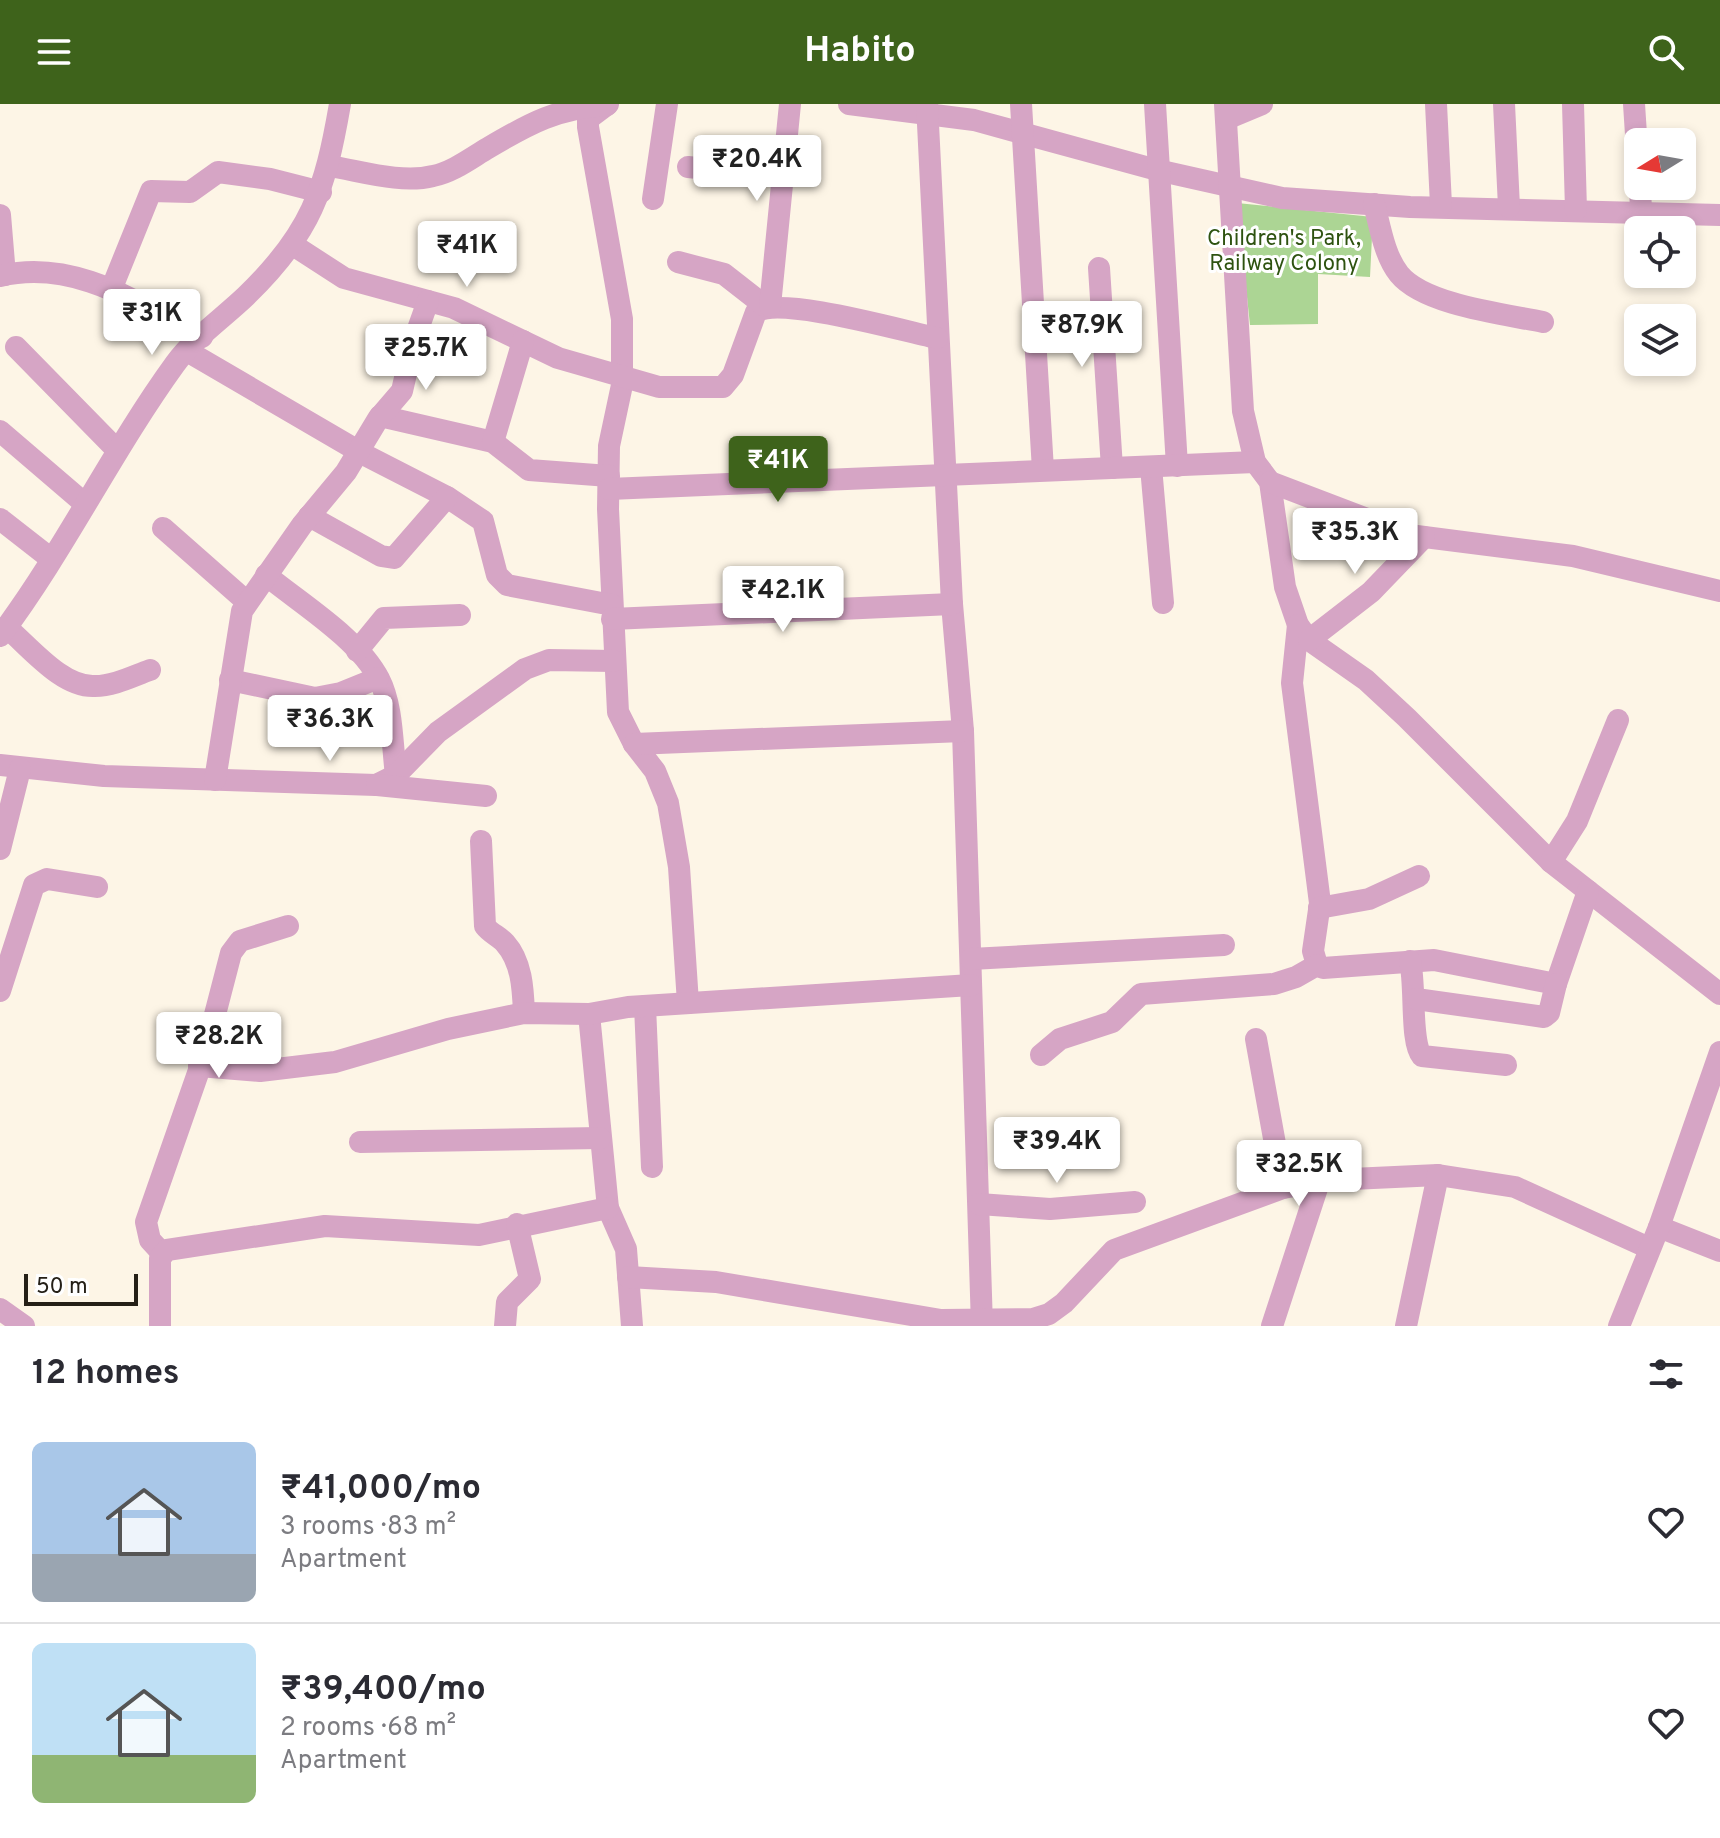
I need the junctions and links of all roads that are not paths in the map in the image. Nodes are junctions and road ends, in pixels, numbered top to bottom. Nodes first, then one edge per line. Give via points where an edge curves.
1 (340, 104) edge
2 (608, 104) edge
3 (667, 104) edge
4 (790, 104) edge
5 (849, 104) edge
6 (1021, 104) edge
7 (1155, 104) edge
8 (1262, 104) edge
9 (1436, 104) edge
10 (1504, 104) edge
11 (1573, 104) edge
12 (1634, 104) edge
13 (927, 108) edge
14 (1226, 112) edge
15 (1636, 128) edge
16 (1022, 133) junction
17 (329, 166) junction
18 (688, 167) dead end
19 (1157, 170) junction
20 (783, 177) junction
21 (1228, 187) junction
22 (321, 192) junction
23 (653, 199) dead end
24 (1641, 200) edge
25 (1374, 204) junction
26 (1441, 205) junction
27 (1509, 207) junction
28 (1576, 210) junction
29 (1641, 212) junction
30 (0, 215) edge
31 (1720, 215) edge
32 (293, 245) junction
33 (678, 262) dead end
34 (1099, 268) dead end
35 (2, 275) edge
36 (111, 290) junction
37 (428, 301) junction
38 (767, 306) junction
39 (1543, 322) dead end
40 (937, 338) junction
41 (523, 341) junction
42 (195, 344) junction
43 (16, 347) dead end
44 (622, 377) junction
45 (380, 416) junction
46 (0, 431) edge
47 (493, 442) junction
48 (117, 450) junction
49 (358, 451) junction
50 (1255, 462) junction
51 (1177, 466) junction
52 (1151, 467) junction
53 (1112, 468) junction
54 (1043, 470) junction
55 (945, 473) junction
56 (609, 482) junction
57 (1270, 482) junction
58 (447, 497) junction
59 (84, 503) junction
60 (309, 516) junction
61 (0, 519) edge
62 (163, 528) dead end
63 (1424, 537) junction
64 (50, 558) junction
65 (266, 575) junction
66 (1720, 591) edge
67 (247, 602) junction
68 (1163, 603) dead end
69 (952, 604) junction
70 (612, 612) junction
71 (460, 615) dead end
72 (5, 621) edge
73 (1304, 633) junction
74 (357, 651) junction
75 (614, 661) junction
76 (150, 670) dead end
77 (378, 678) junction
78 (230, 680) junction
79 (1618, 720) dead end
80 (963, 731) junction
81 (634, 744) junction
82 (10, 767) edge
83 (215, 780) junction
84 (386, 780) junction
85 (486, 796) dead end
86 (481, 841) dead end
87 (0, 849) edge
88 (1551, 862) junction
89 (1419, 876) dead end
90 (97, 887) dead end
91 (1588, 891) junction
92 (1319, 908) junction
93 (288, 926) dead end
94 (1224, 945) dead end
95 (971, 959) junction
96 (1410, 961) junction
97 (1317, 965) junction
98 (2, 976) edge
99 (1556, 984) junction
100 (971, 985) junction
101 (1720, 994) edge
102 (1416, 999) junction
103 (688, 1003) junction
104 (645, 1006) junction
105 (524, 1013) junction
106 (589, 1014) junction
107 (1256, 1039) dead end
108 (1720, 1052) edge
109 (1041, 1055) dead end
110 (1506, 1065) dead end
111 (199, 1066) junction
112 (600, 1138) junction
113 (360, 1142) dead end
114 (652, 1167) dead end
115 (1438, 1175) junction
116 (1319, 1182) junction
117 (1283, 1188) junction
118 (1135, 1202) dead end
119 (979, 1204) junction
120 (608, 1208) junction
121 (517, 1224) junction
122 (1659, 1227) junction
123 (1649, 1248) junction
124 (1720, 1251) edge
125 (162, 1253) junction
126 (628, 1277) junction
127 (0, 1309) edge
128 (982, 1322) edge
129 (24, 1326) edge
130 (160, 1326) edge
131 (505, 1326) edge
132 (632, 1326) edge
133 (1272, 1326) edge
134 (1406, 1326) edge
135 (1619, 1326) edge

1 - 17 street
2 - 17 street via 544,116 432,177
2 - 44 street via 588,119 588,127 622,319
3 - 23 street
4 - 20 street
5 - 13 street
6 - 16 street
7 - 19 street
8 - 14 street
9 - 26 street
10 - 27 street
11 - 28 street
12 - 15 street
13 - 16 street
13 - 40 street
14 - 21 street
16 - 19 street
16 - 54 street
17 - 22 street
18 - 20 street
19 - 21 street
19 - 51 street
20 - 38 street
21 - 25 street via 1282,198
21 - 50 street via 1243,411
22 - 32 street
22 - 36 street via 218,172 190,192 151,191
24 - 29 street
25 - 26 street
25 - 39 street via 1389,257 1410,285
26 - 27 street
27 - 28 street
28 - 29 street
29 - 31 street
30 - 35 street
32 - 37 street via 344,278
32 - 42 street
33 - 38 street via 724,274
34 - 53 street
35 - 36 street via 62,272
36 - 42 street
37 - 41 street
37 - 45 street via 402,391
38 - 40 street
38 - 44 street via 756,312 733,375 723,387 659,387
40 - 55 street
41 - 44 street via 558,358
41 - 47 street
42 - 48 street
42 - 49 street
43 - 48 street
44 - 56 street via 609,446
45 - 47 street
45 - 49 street
46 - 59 street
47 - 56 street via 529,470
48 - 59 street
49 - 58 street
49 - 60 street
50 - 51 street
50 - 57 street
51 - 52 street
52 - 53 street
52 - 68 street
53 - 54 street
54 - 55 street
55 - 56 street
55 - 69 street
56 - 70 street
57 - 63 street
57 - 73 street via 1285,587
58 - 60 street via 394,558
58 - 70 street via 483,521 500,581
59 - 64 street
60 - 65 street
61 - 64 street
62 - 67 street
63 - 66 street via 1573,556
63 - 73 street via 1371,592
64 - 72 street
65 - 67 street
65 - 74 street
67 - 78 street
69 - 70 street
69 - 80 street
70 - 75 street
71 - 74 street via 384,618
72 - 76 street via 59,673 88,686 108,685
73 - 88 street via 1387,699
73 - 92 street via 1292,667 1293,701
74 - 77 street
75 - 81 street via 618,712
75 - 84 street via 549,660 525,669 438,732
77 - 78 street via 315,698
77 - 84 street via 386,698
78 - 83 street
79 - 88 street via 1577,821
80 - 81 street
80 - 95 street
81 - 103 street via 663,786 673,824
82 - 83 street
82 - 87 street
83 - 84 street
84 - 85 street
86 - 105 street via 485,926 503,941 517,967
88 - 91 street
89 - 92 street via 1369,899
90 - 98 street via 38,881
91 - 99 street
91 - 101 street
92 - 97 street via 1313,951
93 - 111 street via 234,946
94 - 95 street
95 - 100 street
96 - 97 street
96 - 99 street via 1462,963
96 - 102 street
97 - 109 street via 1274,984 1141,994 1112,1022 1060,1039
99 - 102 street via 1544,1017
100 - 103 street
100 - 119 street
102 - 110 street via 1414,1041 1422,1056
103 - 104 street
104 - 106 street
104 - 114 street
105 - 106 street
105 - 111 street via 335,1062 260,1071
106 - 112 street
107 - 117 street
108 - 122 street
111 - 125 street via 146,1222 150,1240
112 - 113 street
112 - 120 street
115 - 116 street
115 - 123 street via 1515,1187
115 - 134 street
116 - 117 street
116 - 133 street
117 - 128 street via 1114,1250 1049,1314
118 - 119 street via 1050,1209
119 - 128 street
120 - 121 street
120 - 126 street via 626,1249
121 - 125 street via 479,1235 325,1226
121 - 131 street via 530,1279 507,1302
122 - 123 street
122 - 124 street
123 - 135 street
125 - 130 street
126 - 128 street via 716,1282 941,1320
126 - 132 street
127 - 129 street

